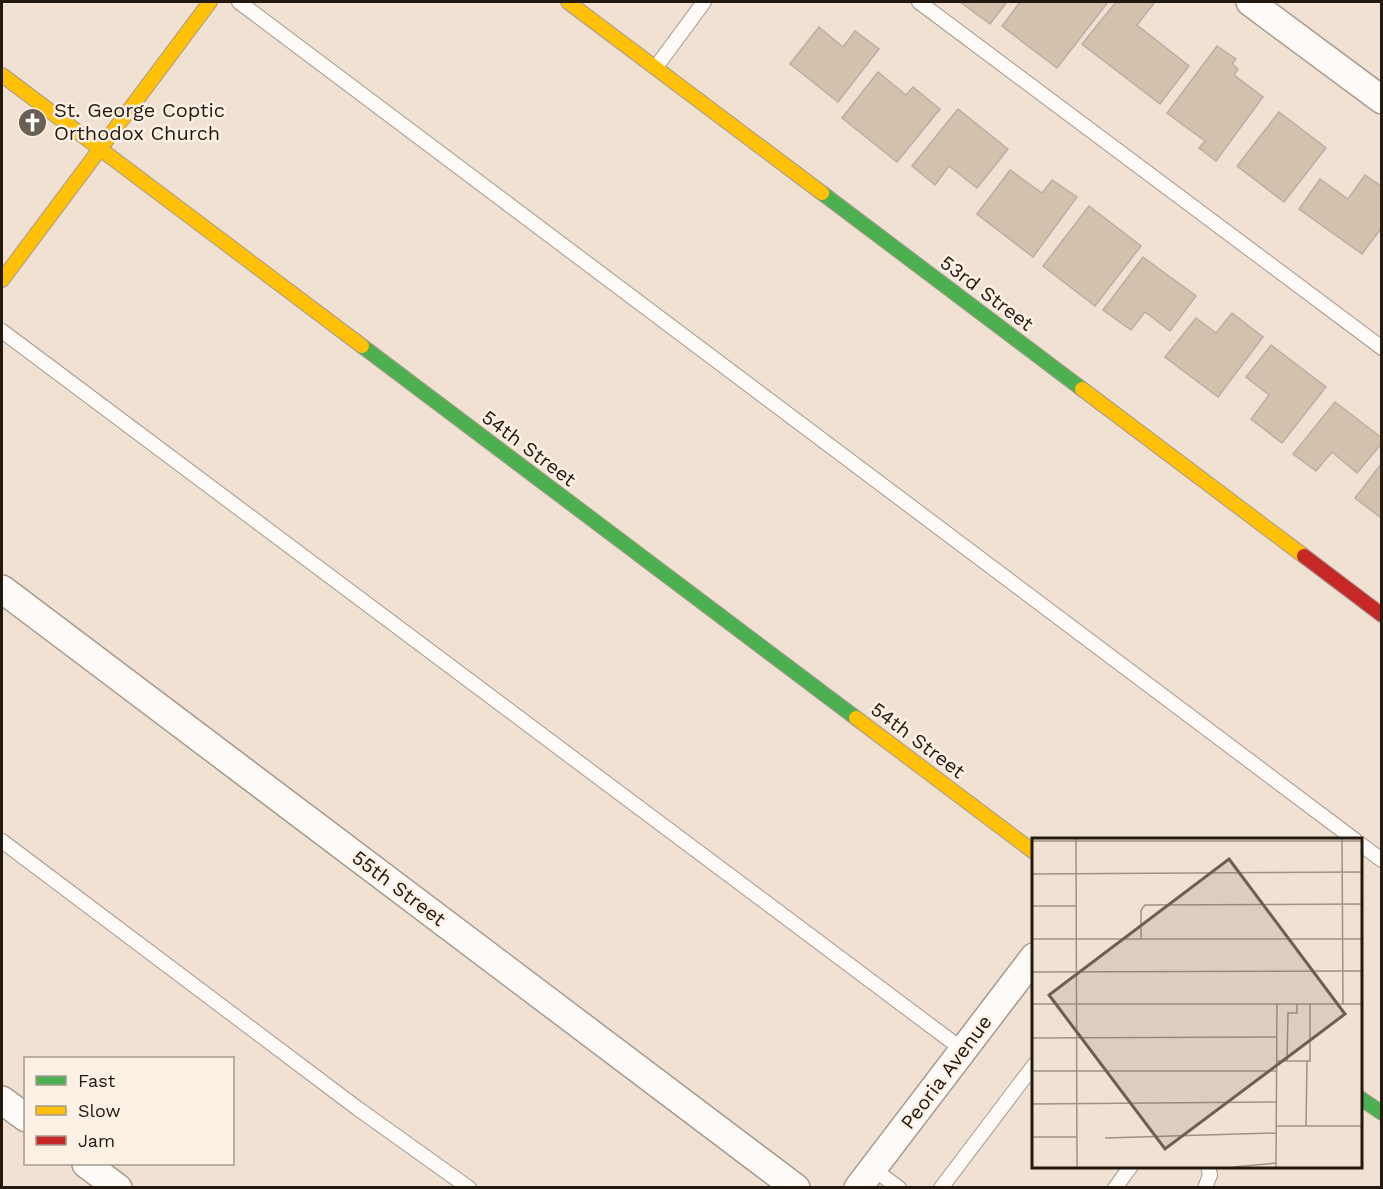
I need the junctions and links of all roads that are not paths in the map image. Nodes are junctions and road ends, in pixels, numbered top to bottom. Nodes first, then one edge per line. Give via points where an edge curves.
1 (210, 2) edge
2 (239, 2) edge
3 (568, 2) edge
4 (704, 2) edge
5 (919, 2) edge
6 (1250, 2) edge
7 (656, 67) junction
8 (2, 75) edge
9 (1382, 100) edge
10 (100, 149) junction
11 (2, 280) edge
12 (2, 331) edge
13 (1382, 348) edge
14 (2, 589) edge
15 (1382, 615) edge
16 (1352, 838) edge
17 (2, 841) edge
18 (1362, 845) edge
19 (1032, 850) edge
20 (1382, 860) edge
21 (1032, 960) edge
22 (963, 1050) junction
23 (1032, 1068) edge
24 (1362, 1099) edge
25 (2, 1100) edge
26 (1382, 1113) edge
27 (24, 1116) edge
28 (87, 1165) edge
29 (1130, 1168) edge
30 (1208, 1168) edge
31 (865, 1178) edge
32 (118, 1188) edge
33 (469, 1188) edge
34 (796, 1188) edge
35 (899, 1188) edge
36 (941, 1188) edge
37 (1115, 1188) edge
38 (1205, 1188) edge

1 - 10 street
2 - 16 lane
3 - 7 street, 53rd Street
4 - 7 lane
5 - 13 lane
6 - 9 street
7 - 15 street, 53rd Street
8 - 10 street, 54th Street
10 - 11 street
10 - 19 street, 54th Street
12 - 22 lane
14 - 34 street, 55th Street
17 - 33 lane
18 - 20 lane
21 - 22 street, Peoria Avenue
22 - 31 street, Peoria Avenue
23 - 36 lane
24 - 26 street
25 - 27 street
28 - 32 street
29 - 37 lane
30 - 38 lane
31 - 35 lane

